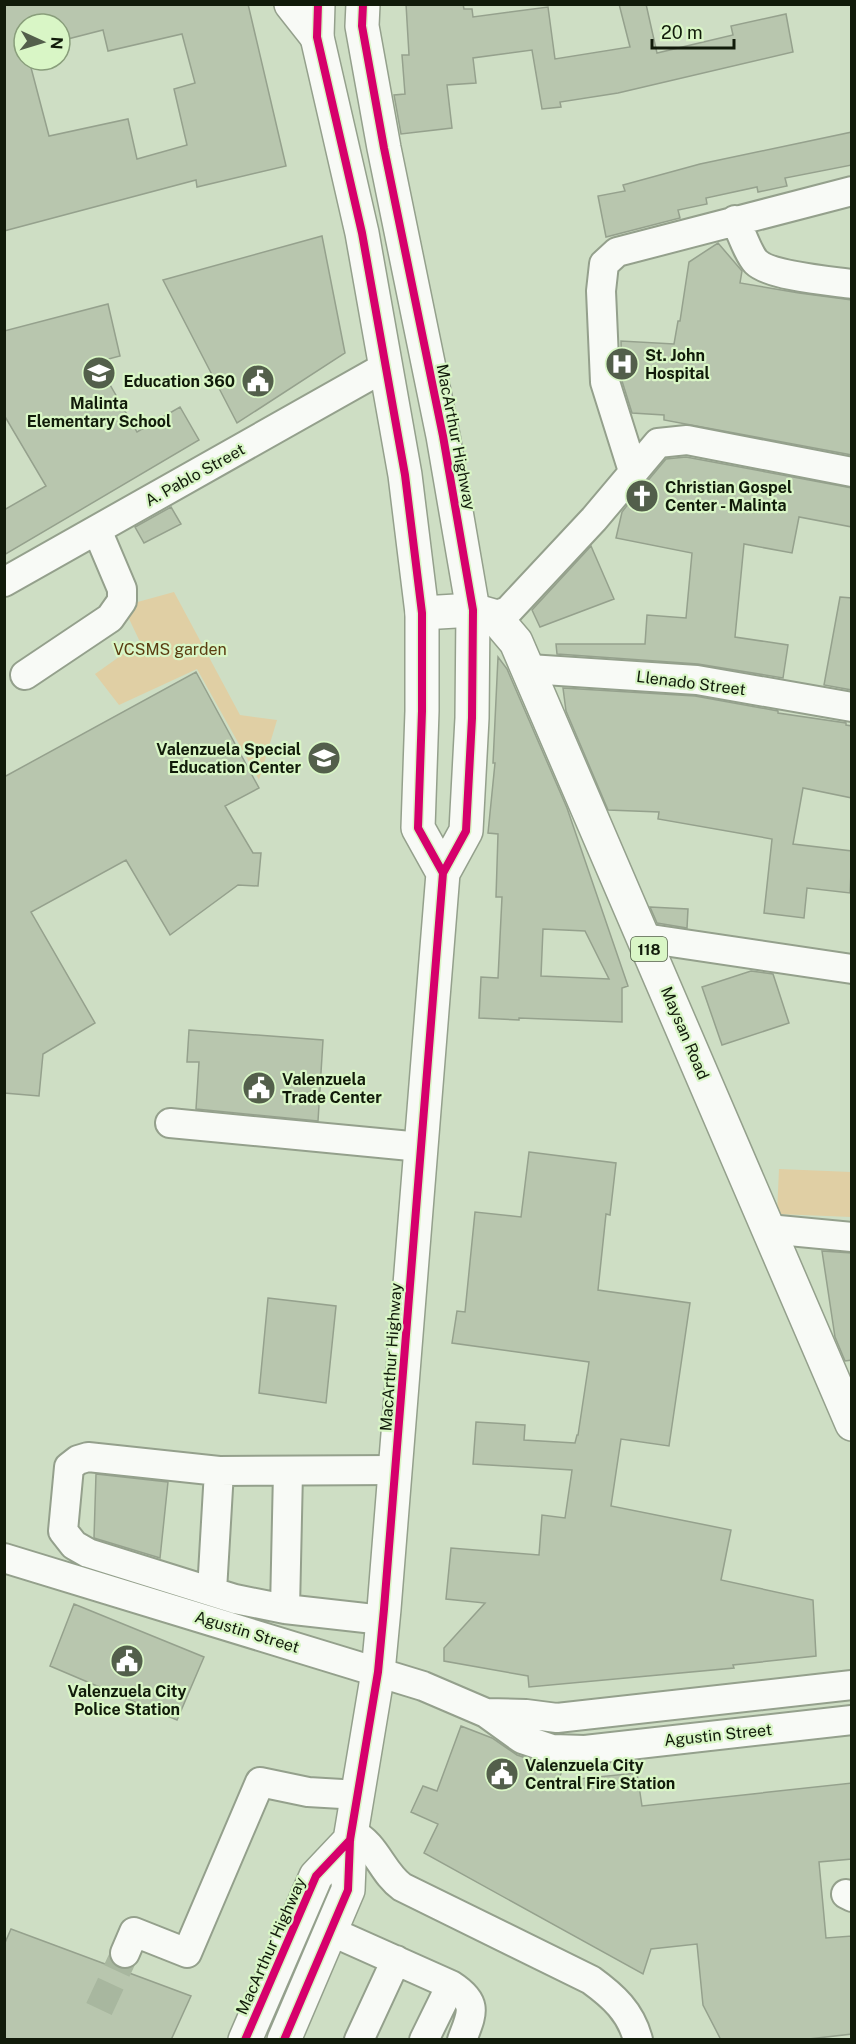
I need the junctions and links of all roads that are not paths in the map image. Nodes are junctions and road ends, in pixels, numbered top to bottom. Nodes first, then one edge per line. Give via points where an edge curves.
1 (291, 4) edge
2 (318, 4) edge
3 (363, 4) edge
4 (317, 37) junction
5 (852, 191) edge
6 (735, 220) junction
7 (852, 284) edge
8 (385, 367) junction
9 (633, 471) junction
10 (852, 472) edge
11 (97, 530) junction
12 (4, 582) edge
13 (422, 613) junction
14 (484, 613) junction
15 (529, 669) junction
16 (25, 675) dead end
17 (852, 707) edge
18 (443, 873) junction
19 (644, 938) junction
20 (852, 969) edge
21 (170, 1123) dead end
22 (421, 1147) junction
23 (768, 1229) junction
24 (852, 1237) edge
25 (852, 1424) edge
26 (396, 1470) junction
27 (219, 1471) junction
28 (288, 1472) junction
29 (4, 1558) edge
30 (212, 1591) junction
31 (285, 1609) junction
32 (383, 1620) junction
33 (378, 1672) junction
34 (852, 1685) edge
35 (486, 1713) junction
36 (852, 1720) edge
37 (358, 1795) junction
38 (351, 1837) junction
39 (330, 1931) junction
40 (125, 1953) tunnel mouth
41 (396, 1960) junction
42 (451, 1985) junction
43 (245, 2040) edge
44 (284, 2040) edge
45 (359, 2040) edge
46 (424, 2040) edge
47 (462, 2040) edge
48 (638, 2040) edge

1 - 4 main road
2 - 4 main road
3 - 14 main road, MacArthur Highway via 362,26 384,148
4 - 8 main road via 362,233
5 - 6 street
6 - 7 street via 756,262 766,269
6 - 9 street via 617,252 604,264 601,291 605,382
8 - 11 street, A. Pablo Street
8 - 13 main road via 405,475
9 - 10 street via 658,443 687,440
9 - 14 street via 508,611
11 - 12 street, A. Pablo Street
11 - 16 street via 122,589 122,601 110,618
13 - 14 main road
13 - 18 main road via 418,828
14 - 15 main road, Maysan Road / 118 via 516,642
14 - 18 main road, MacArthur Highway via 473,708 466,831
15 - 17 street, Llenado Street via 697,680
15 - 19 main road, Maysan Road / 118
18 - 22 main road, MacArthur Highway
19 - 20 street
19 - 23 main road, Maysan Road / 118
21 - 22 street
22 - 26 main road, MacArthur Highway
23 - 24 street
23 - 25 main road, Maysan Road / 118
26 - 28 street
26 - 32 main road, MacArthur Highway
27 - 28 street
27 - 30 street
27 - 30 street via 88,1457 78,1460 69,1467 63,1531 74,1545 88,1552
28 - 31 street
29 - 33 street, Agustin Street
30 - 31 street
31 - 32 street
32 - 33 main road, MacArthur Highway
33 - 35 street, Agustin Street
33 - 37 main road, MacArthur Highway
34 - 35 street, Agustin Street via 557,1718
35 - 36 street, Agustin Street via 522,1739 552,1749 585,1750
37 - 38 main road, MacArthur Highway
37 - 40 street via 308,1792 260,1782 187,1953 134,1932
38 - 39 main road, MacArthur Highway via 348,1890
38 - 43 main road, MacArthur Highway via 316,1876
38 - 48 street via 370,1847 402,1887 591,1980 611,1994 627,2013
39 - 41 street
39 - 44 main road, MacArthur Highway
41 - 42 street
41 - 45 street
42 - 46 street
42 - 47 street via 461,1991 473,2012

